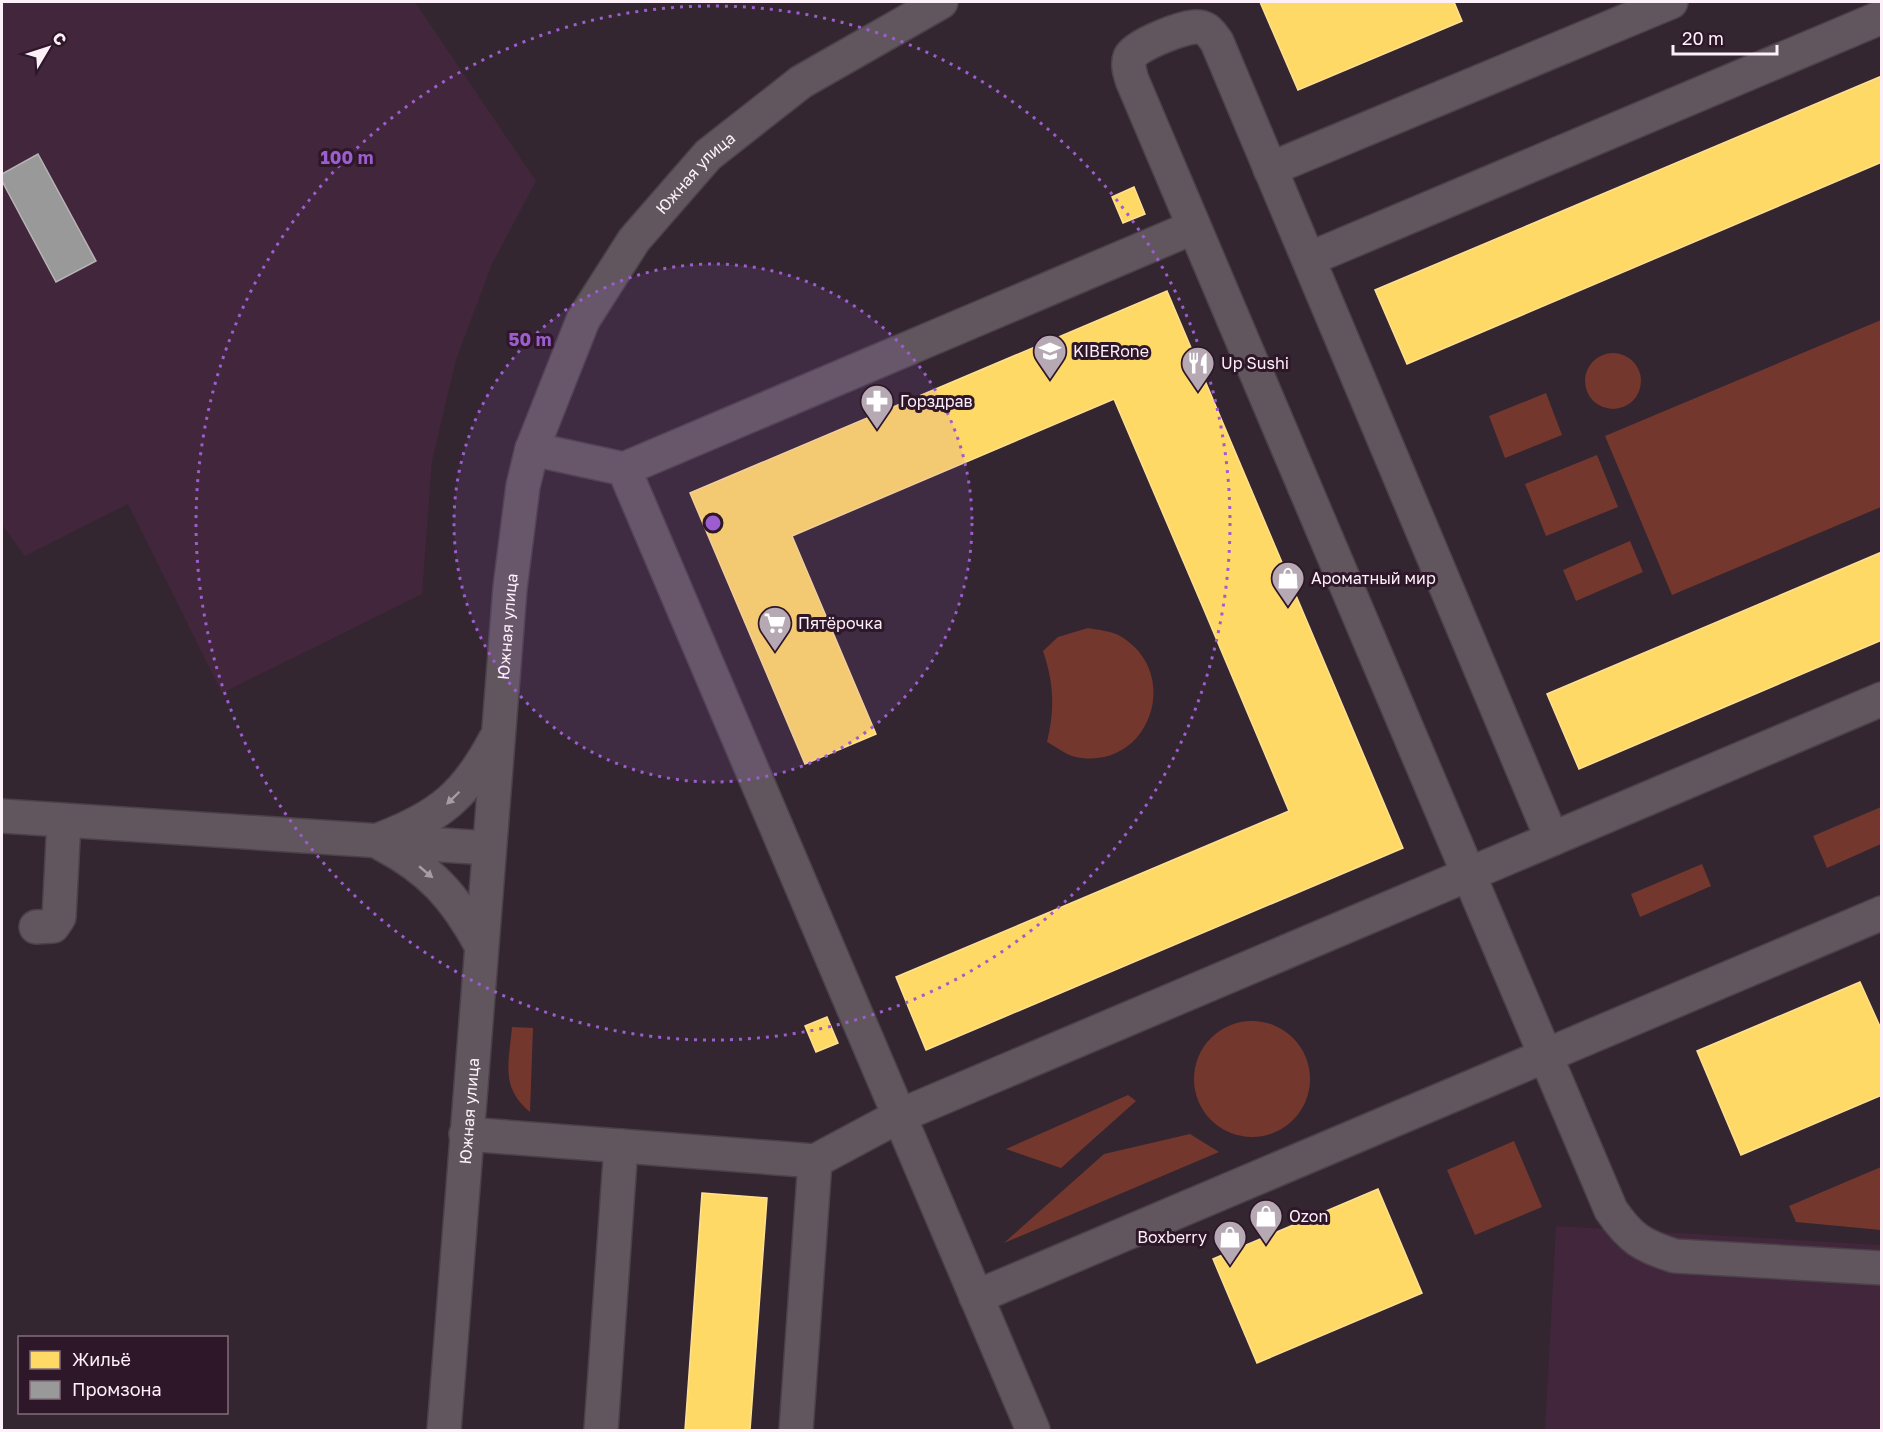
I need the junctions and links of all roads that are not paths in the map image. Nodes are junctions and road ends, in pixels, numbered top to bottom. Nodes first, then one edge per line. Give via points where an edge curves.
1 (941, 2) edge
2 (1671, 2) edge
3 (1881, 17) edge
4 (1270, 169) junction
5 (1194, 227) junction
6 (1309, 259) junction
7 (532, 449) junction
8 (624, 469) junction
9 (1881, 699) edge
10 (498, 734) junction
11 (2, 816) edge
12 (64, 821) junction
13 (1552, 839) junction
14 (376, 841) junction
15 (488, 848) junction
16 (1470, 874) junction
17 (1881, 912) edge
18 (36, 927) dead end
19 (481, 945) junction
20 (1546, 1055) junction
21 (899, 1116) junction
22 (466, 1134) junction
23 (621, 1146) junction
24 (815, 1161) junction
25 (1881, 1268) edge
26 (976, 1297) junction
27 (444, 1431) edge
28 (601, 1431) edge
29 (796, 1431) edge
30 (1033, 1431) edge

1 - 7 street, Южная улица via 801,82 708,155 634,240 583,320
2 - 4 street
3 - 6 street
4 - 5 street via 1210,32 1190,27 1139,47 1131,56 1132,80
4 - 6 street
5 - 8 street
5 - 16 street
6 - 13 street
7 - 8 street
7 - 10 street, Южная улица via 523,486 510,588
8 - 21 street
9 - 13 street
10 -> 14 street via 479,770 451,802 416,826
10 - 15 street, Южная улица
11 - 12 street
12 - 14 street
12 - 18 street via 58,917 53,926
13 - 16 street
14 - 15 street
14 -> 19 street via 410,859 439,883 463,912
15 - 19 street, Южная улица
16 - 20 street
16 - 21 street
17 - 20 street
19 - 22 street, Южная улица
20 - 25 street via 1611,1210 1625,1230 1646,1247 1675,1256
20 - 26 street
21 - 24 street
21 - 26 street
22 - 23 street
22 - 27 street, Южная улица
23 - 24 street
23 - 28 street
24 - 29 street
26 - 30 street

